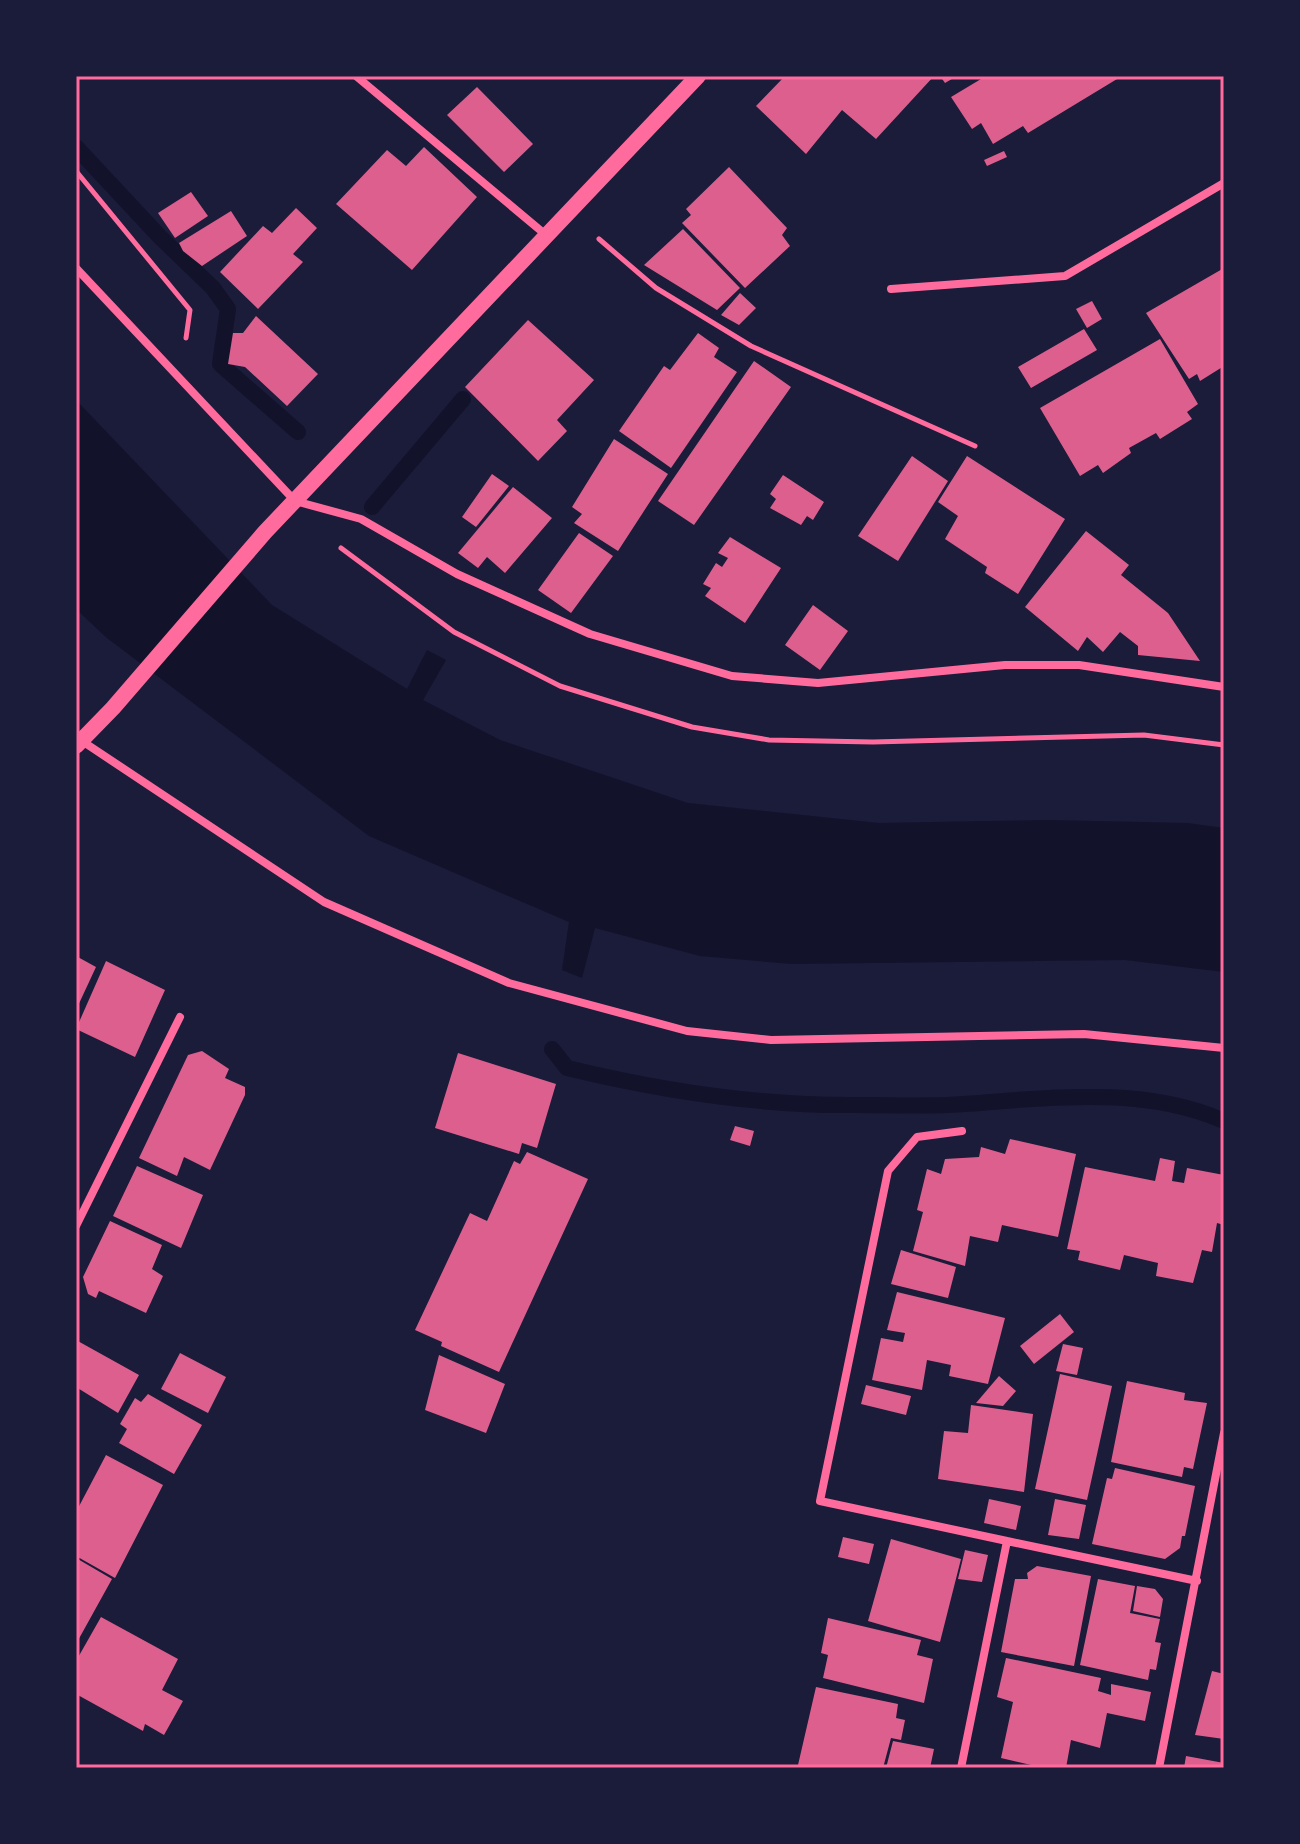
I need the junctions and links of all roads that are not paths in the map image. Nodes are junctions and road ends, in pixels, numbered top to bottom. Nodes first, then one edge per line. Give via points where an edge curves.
1 (356, 76) edge
2 (698, 76) edge
3 (1224, 183) edge
4 (546, 235) junction
5 (76, 268) edge
6 (891, 289) dead end
7 (295, 501) junction
8 (1224, 687) edge
9 (79, 743) edge
10 (180, 1017) dead end
11 (1224, 1048) edge
12 (962, 1131) dead end
13 (76, 1226) edge
14 (1224, 1433) edge
15 (1007, 1541) junction
16 (1197, 1581) junction
17 (961, 1768) edge
18 (1159, 1768) edge

1 - 4 street
2 - 4 main road
3 - 6 street via 1065,276
4 - 7 main road
5 - 7 street
7 - 8 street via 361,519 457,574 590,634 732,676 818,683 1005,665 1079,665
7 - 9 main road
9 - 11 street via 324,902 509,983 687,1031 771,1040 1084,1034
10 - 13 street
12 - 15 street via 917,1137 888,1171 820,1501
14 - 16 street
15 - 16 street
15 - 17 street
16 - 18 street

